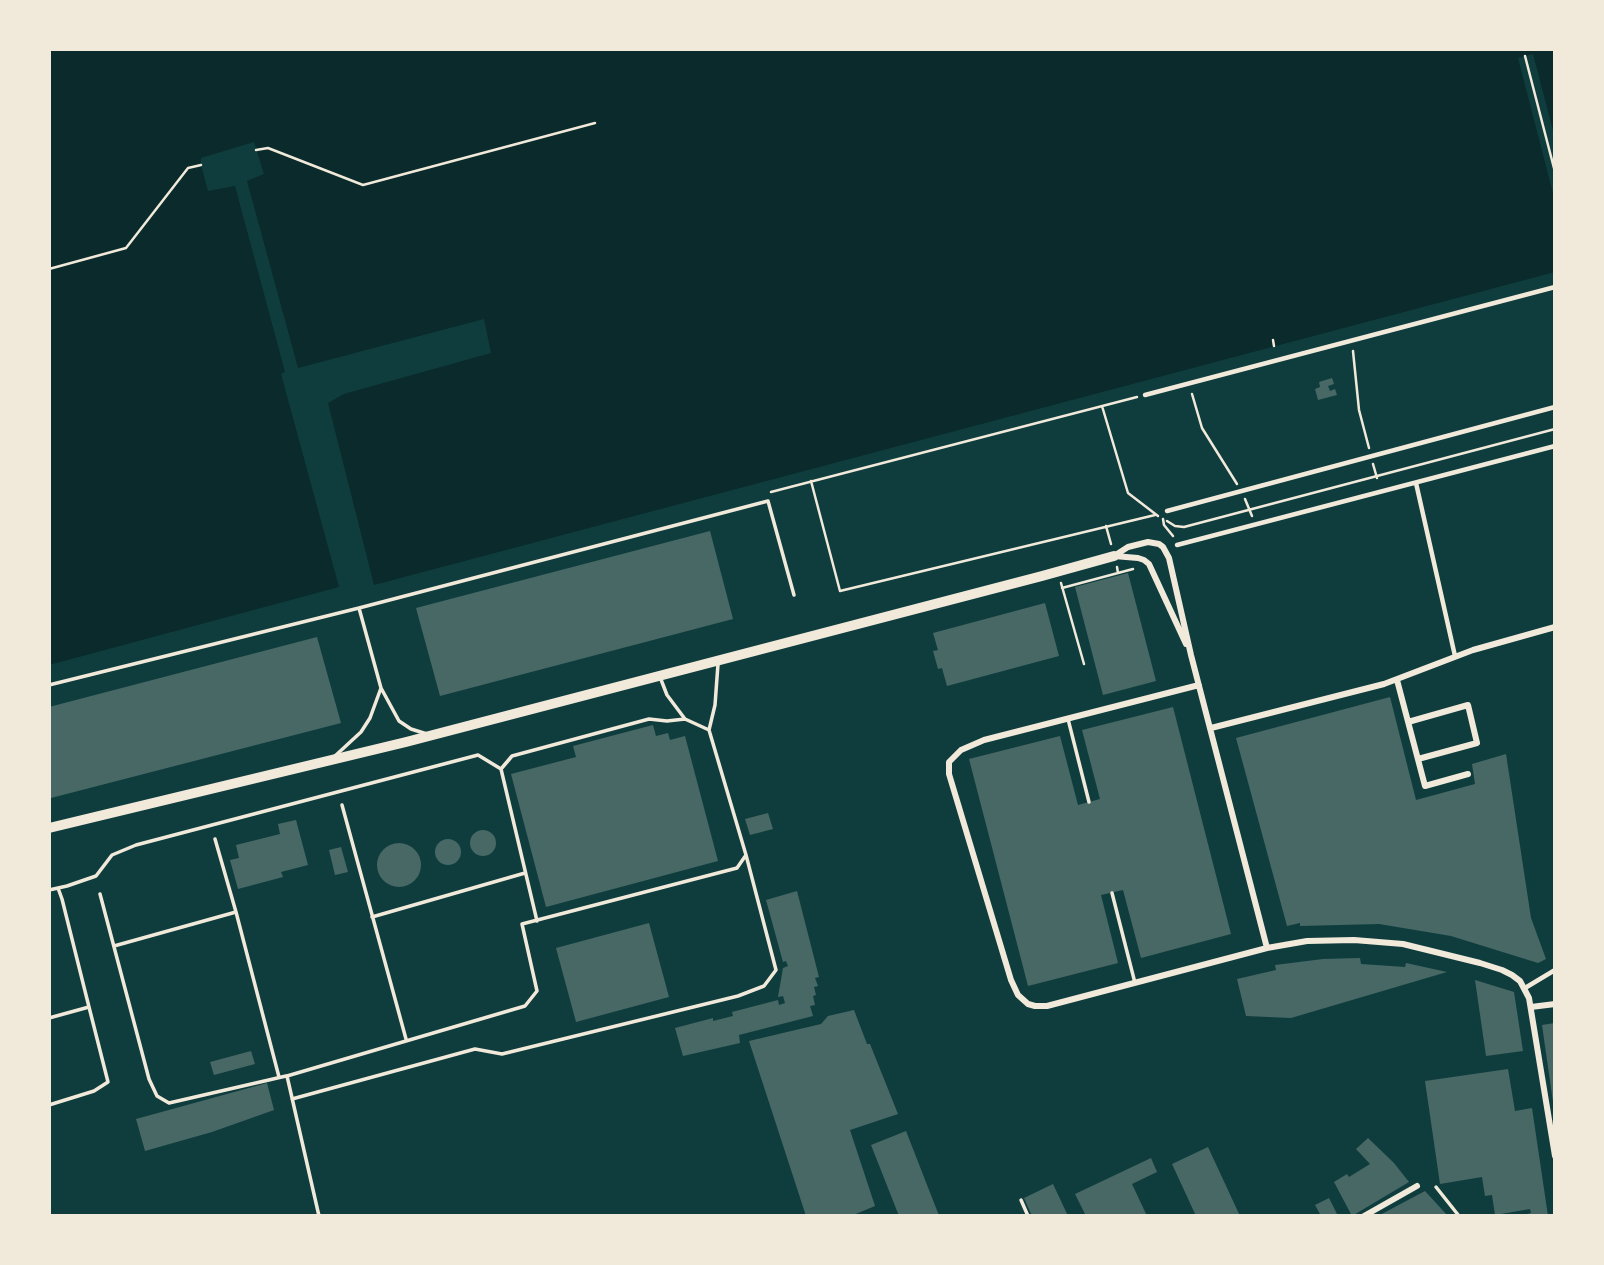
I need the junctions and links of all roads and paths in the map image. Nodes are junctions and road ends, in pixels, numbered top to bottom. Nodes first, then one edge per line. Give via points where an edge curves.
1 (1525, 56) dead end
2 (595, 123) dead end
3 (257, 150) dead end
4 (201, 166) dead end
5 (1555, 172) edge
6 (49, 269) edge
7 (1555, 287) edge
8 (1273, 340) dead end
9 (1352, 340) junction
10 (1274, 346) dead end
11 (1188, 384) junction
12 (1145, 396) joint
13 (1102, 407) junction
14 (1555, 407) edge
15 (1555, 429) edge
16 (1555, 446) edge
17 (1371, 456) junction
18 (1376, 476) junction
19 (1416, 482) junction
20 (1241, 490) junction
21 (1381, 492) junction
22 (1249, 510) junction
23 (1167, 511) joint
24 (1155, 515) junction
25 (1163, 519) junction
26 (1255, 524) junction
27 (1177, 545) joint
28 (1114, 556) junction
29 (1058, 572) junction
30 (1118, 573) dead end
31 (1062, 588) junction
32 (794, 595) dead end
33 (359, 608) junction
34 (1555, 627) edge
35 (1191, 655) junction
36 (1455, 656) junction
37 (718, 660) junction
38 (1084, 664) dead end
39 (659, 676) junction
40 (1397, 680) junction
41 (49, 685) edge
42 (1199, 685) junction
43 (381, 688) junction
44 (1068, 718) junction
45 (685, 719) junction
46 (1408, 722) junction
47 (1211, 728) junction
48 (709, 730) junction
49 (432, 736) junction
50 (1418, 759) junction
51 (328, 762) junction
52 (502, 769) junction
53 (1468, 775) dead end
54 (1089, 802) dead end
55 (342, 805) dead end
56 (49, 828) edge
57 (215, 839) dead end
58 (746, 855) junction
59 (525, 873) junction
60 (58, 888) junction
61 (49, 890) edge
62 (1112, 892) dead end
63 (100, 894) dead end
64 (236, 912) junction
65 (372, 917) junction
66 (537, 921) junction
67 (114, 946) junction
68 (1267, 948) junction
69 (1555, 970) edge
70 (1135, 983) junction
71 (1525, 988) junction
72 (1555, 1004) edge
73 (89, 1007) junction
74 (1531, 1007) junction
75 (49, 1018) edge
76 (406, 1040) junction
77 (292, 1074) junction
78 (279, 1077) junction
79 (292, 1099) junction
80 (49, 1105) edge
81 (1555, 1156) edge
82 (1417, 1186) dead end
83 (1436, 1187) dead end
84 (1021, 1200) dead end
85 (319, 1216) edge
86 (1028, 1216) edge
87 (1363, 1216) edge
88 (1459, 1216) edge

1 - 5 path
2 - 3 path via 363,185 268,148
4 - 6 path via 188,168 125,248
7 - 9 street
8 - 10 path
9 - 11 street
9 - 17 path via 1359,410
11 - 12 street
11 - 20 path via 1202,428
12 - 13 path
13 - 24 path via 1128,494
13 - 24 path via 811,481 840,591
14 - 17 street
15 - 18 path
16 - 19 street
17 - 18 path
17 - 20 street
18 - 21 path
18 - 22 path
19 - 21 street
19 - 36 street
20 - 22 path
20 - 23 street
21 - 26 street
22 - 25 path via 1179,528
22 - 26 path
23 - 25 path
24 - 25 path
25 - 27 path
26 - 27 street
28 - 29 main road
28 - 35 street via 1149,564
28 - 35 street via 1141,542 1163,547
29 - 31 path
29 - 37 main road
30 - 31 path
31 - 38 path
32 - 33 lane via 768,501
33 - 41 lane
33 - 43 lane
34 - 36 street
35 - 42 street
36 - 40 street
37 - 39 main road
37 - 48 lane
39 - 45 lane
39 - 49 main road
40 - 46 street
40 - 47 street
42 - 44 street
42 - 47 street
43 - 49 lane via 399,721
43 - 51 lane via 361,733
44 - 54 lane
44 - 70 street via 972,744 951,758 949,774 1018,995 1028,1004 1047,1006
45 - 48 lane
45 - 52 lane via 649,719 512,756
46 - 50 street
46 - 50 street via 1468,705 1477,743
47 - 68 street
48 - 58 lane
49 - 51 main road
50 - 53 street via 1425,786
51 - 56 main road
52 - 59 lane
52 - 60 lane via 478,755 136,845 112,855 96,876
55 - 65 lane
57 - 64 lane
58 - 66 lane via 737,868
58 - 79 lane via 776,970 764,986 502,1054 475,1049
59 - 65 lane
59 - 66 lane
60 - 61 lane
60 - 73 lane
62 - 70 lane
63 - 67 lane
64 - 67 lane
64 - 78 lane
65 - 76 lane
66 - 76 lane via 522,924 537,990 526,1006
67 - 78 lane via 157,1096 169,1103
68 - 70 street
68 - 71 street via 1337,940 1403,944 1502,970
69 - 71 street
71 - 74 street
72 - 74 street
73 - 75 lane
73 - 80 lane via 108,1082
74 - 81 street
76 - 77 lane
77 - 78 lane
77 - 79 lane via 287,1076
79 - 85 lane
82 - 87 street
83 - 88 lane
84 - 86 lane

